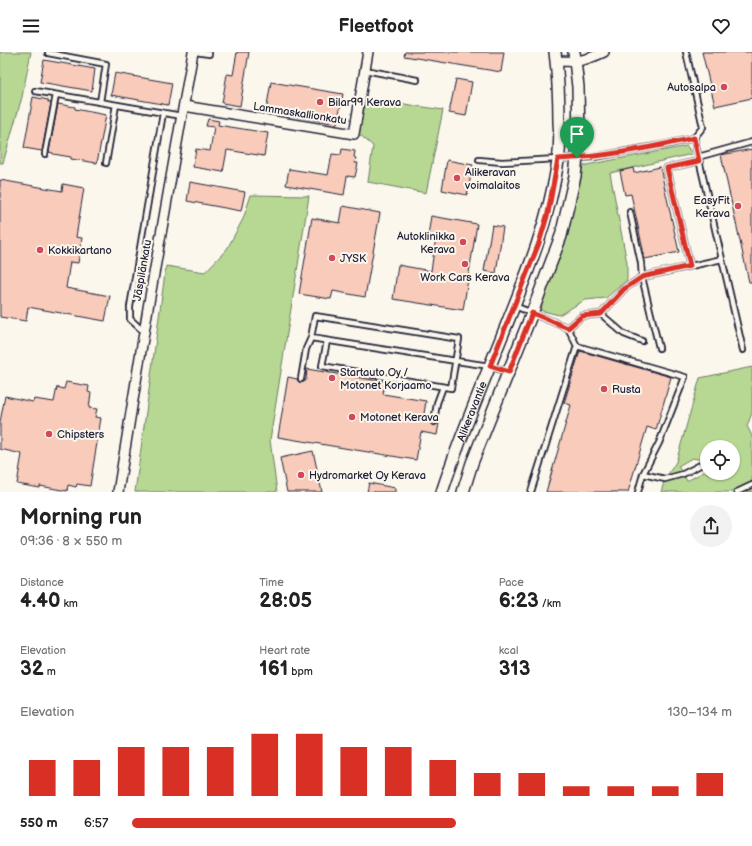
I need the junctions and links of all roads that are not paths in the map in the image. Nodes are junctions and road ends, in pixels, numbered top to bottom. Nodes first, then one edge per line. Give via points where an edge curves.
1 (194, 52) edge
2 (368, 52) edge
3 (604, 52) edge
4 (686, 52) edge
5 (48, 53) dead end
6 (209, 54) dead end
7 (556, 57) edge
8 (575, 57) edge
9 (365, 70) junction
10 (417, 80) dead end
11 (36, 92) dead end
12 (56, 95) junction
13 (100, 102) junction
14 (116, 105) junction
15 (184, 106) junction
16 (162, 113) junction
17 (182, 116) junction
18 (694, 138) junction
19 (752, 142) edge
20 (45, 154) dead end
21 (577, 158) junction
22 (558, 159) junction
23 (699, 159) junction
24 (479, 160) dead end
25 (106, 163) dead end
26 (630, 212) dead end
27 (722, 259) junction
28 (690, 266) junction
29 (642, 277) junction
30 (514, 306) junction
31 (532, 313) junction
32 (601, 314) junction
33 (568, 328) junction
34 (144, 332) junction
35 (312, 338) junction
36 (326, 341) junction
37 (642, 341) dead end
38 (577, 346) junction
39 (659, 348) dead end
40 (743, 350) dead end
41 (456, 361) junction
42 (490, 366) junction
43 (509, 372) junction
44 (301, 379) dead end
45 (443, 387) junction
46 (434, 422) dead end
47 (700, 465) edge
48 (643, 474) junction
49 (752, 485) edge
50 (118, 492) edge
51 (442, 492) edge
52 (463, 492) edge
53 (531, 492) edge
54 (638, 492) edge
55 (737, 492) edge

1 - 6 lane
1 - 15 street, Jäspilänkatu
2 - 9 street, Lammaskallionkatu
3 - 8 street via 588,60
4 - 18 lane via 703,126
5 - 13 lane via 106,64
7 - 8 street
7 - 22 street, Alikeravantie via 559,92
8 - 21 street, Alikeravantie via 579,111
9 - 10 lane
9 - 15 street, Lammaskallionkatu via 354,134
11 - 12 lane
12 - 13 lane
12 - 20 lane
13 - 14 lane
14 - 16 lane
14 - 25 lane
15 - 17 street, Jäspilänkatu
16 - 17 lane
16 - 34 lane via 130,307 130,319
17 - 34 street, Jäspilänkatu
18 - 21 lane
18 - 23 lane
19 - 23 lane
21 - 22 lane
21 - 31 street, Alikeravantie via 561,236
22 - 24 lane via 502,162
22 - 30 street, Alikeravantie via 548,213
23 - 27 lane
23 - 28 lane via 667,168
26 - 29 lane
27 - 28 lane
27 - 40 lane
28 - 29 lane
29 - 32 lane via 624,289
29 - 39 lane
30 - 31 lane
30 - 42 street, Alikeravantie
31 - 33 lane
31 - 43 street, Alikeravantie
32 - 33 lane via 582,316
32 - 37 lane via 624,334
33 - 38 lane
34 - 50 street, Jäspilänkatu
35 - 36 lane
35 - 41 lane via 315,316 459,339
35 - 44 lane via 306,349
36 - 41 lane
36 - 45 lane via 322,366
38 - 48 lane via 685,377 659,443
38 - 53 lane
41 - 42 lane
41 - 45 lane via 452,388
42 - 43 lane
42 - 51 street, Alikeravantie
43 - 52 street, Alikeravantie
45 - 46 lane
47 - 48 lane via 665,479
48 - 54 lane
49 - 55 lane

